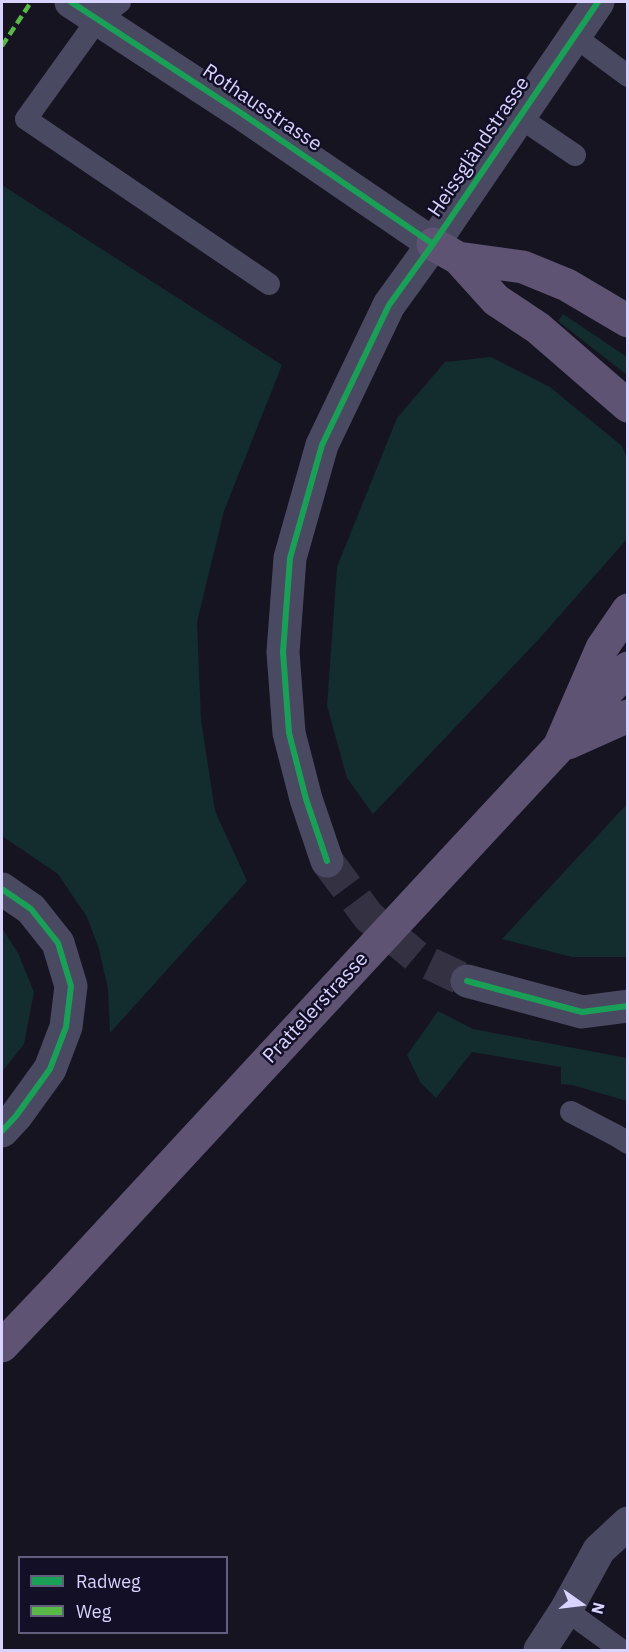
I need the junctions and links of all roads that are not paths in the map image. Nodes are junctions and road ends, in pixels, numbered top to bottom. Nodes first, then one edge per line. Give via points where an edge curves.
1 (71, 2) edge
2 (598, 2) edge
3 (109, 10) edge
4 (574, 36) junction
5 (627, 76) edge
6 (519, 117) junction
7 (574, 155) dead end
8 (446, 251) junction
9 (269, 284) dead end
10 (627, 321) edge
11 (627, 406) edge
12 (627, 610) edge
13 (627, 668) edge
14 (627, 716) edge
15 (558, 747) junction
16 (327, 861) tunnel mouth
17 (2, 889) edge
18 (467, 981) tunnel mouth
19 (627, 1006) edge
20 (571, 1112) dead end
21 (2, 1131) edge
22 (627, 1143) edge
23 (2, 1346) edge
24 (627, 1523) edge
25 (566, 1610) junction
26 (540, 1650) edge
27 (621, 1650) edge

1 - 3 street, Rothausstrasse
2 - 4 street, Heissgländstrasse
3 - 8 street, Rothausstrasse via 241,113
3 - 9 lane via 26,119
4 - 5 lane
4 - 6 street, Heissgländstrasse
6 - 7 lane
6 - 8 street, Heissgländstrasse
8 - 10 main road via 523,267 567,285
8 - 11 main road via 496,300 538,328
8 - 16 street, Heissgländstrasse via 389,305 322,445 290,558 284,652 289,733
12 - 15 main road via 602,648
13 - 15 main road, Prattelerstrasse
14 - 15 main road
15 - 23 main road, Prattelerstrasse, bridge
17 - 21 street via 31,909 58,943 71,986 66,1027 50,1070
18 - 19 street via 582,1012
20 - 22 lane
24 - 25 street via 599,1551
25 - 26 street
25 - 27 lane

